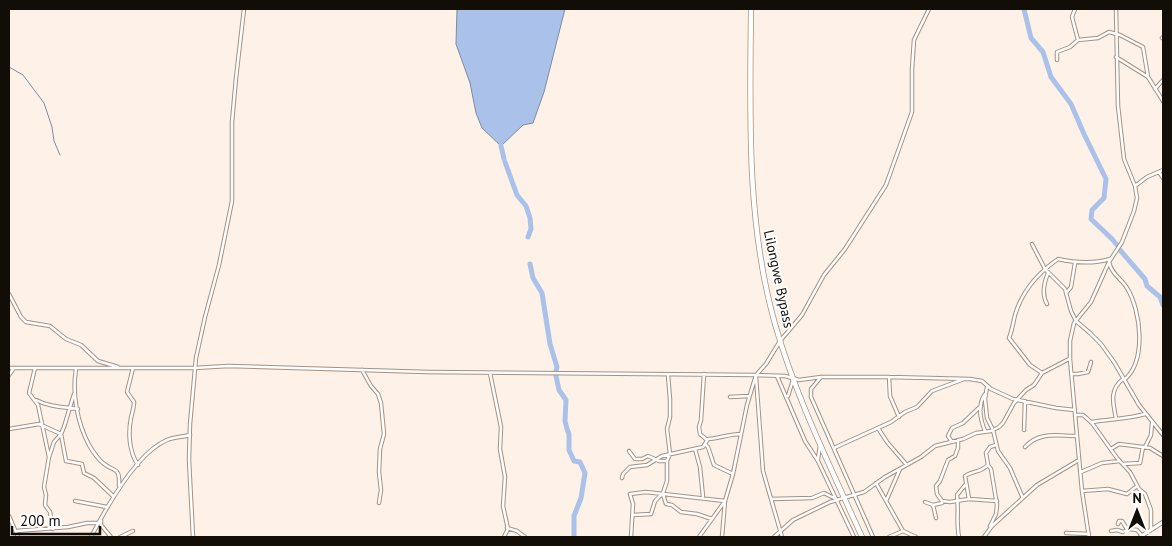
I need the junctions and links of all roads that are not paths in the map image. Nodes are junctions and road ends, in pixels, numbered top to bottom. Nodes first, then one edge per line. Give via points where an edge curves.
1 (244, 9) edge
2 (751, 9) edge
3 (929, 9) edge
4 (1075, 9) edge
5 (1116, 9) edge
6 (1116, 34) junction
7 (1078, 40) junction
8 (1116, 57) junction
9 (1057, 60) dead end
10 (1148, 77) junction
11 (1163, 80) edge
12 (1154, 89) junction
13 (1163, 100) edge
14 (1163, 170) edge
15 (1159, 172) junction
16 (1163, 178) edge
17 (1135, 186) junction
18 (1032, 244) dead end
19 (1112, 258) junction
20 (1109, 262) junction
21 (1075, 263) junction
22 (1045, 269) junction
23 (1048, 273) junction
24 (1067, 292) junction
25 (9, 294) edge
26 (1047, 304) dead end
27 (1076, 321) junction
28 (780, 342) junction
29 (1070, 359) junction
30 (1091, 362) dead end
31 (9, 368) edge
32 (14, 368) junction
33 (36, 368) junction
34 (76, 368) junction
35 (119, 368) junction
36 (133, 368) junction
37 (196, 368) junction
38 (362, 370) junction
39 (490, 372) junction
40 (1042, 373) junction
41 (704, 374) junction
42 (1071, 374) junction
43 (9, 375) edge
44 (668, 375) junction
45 (756, 375) junction
46 (777, 376) junction
47 (821, 377) junction
48 (889, 377) junction
49 (966, 379) junction
50 (1124, 379) junction
51 (793, 380) junction
52 (987, 387) junction
53 (986, 392) junction
54 (74, 394) junction
55 (749, 396) junction
56 (730, 397) dead end
57 (788, 397) junction
58 (35, 399) junction
59 (1017, 400) junction
60 (1025, 401) junction
61 (981, 406) junction
62 (69, 408) junction
63 (78, 410) junction
64 (1076, 410) junction
65 (1076, 414) junction
66 (1145, 414) junction
67 (898, 417) junction
68 (1116, 418) junction
69 (1152, 422) junction
70 (1092, 423) junction
71 (42, 424) junction
72 (878, 428) junction
73 (9, 429) edge
74 (993, 430) junction
75 (1024, 430) dead end
76 (986, 432) junction
77 (61, 434) junction
78 (741, 434) junction
79 (190, 435) junction
80 (1077, 436) junction
81 (1163, 436) edge
82 (707, 440) junction
83 (958, 440) junction
84 (820, 442) junction
85 (952, 442) junction
86 (706, 445) junction
87 (996, 445) junction
88 (1025, 447) dead end
89 (1144, 447) junction
90 (834, 448) junction
91 (695, 449) junction
92 (1111, 449) junction
93 (629, 451) dead end
94 (670, 454) junction
95 (1163, 456) edge
96 (49, 457) junction
97 (656, 460) junction
98 (1080, 460) junction
99 (667, 461) junction
100 (818, 461) junction
101 (1120, 461) junction
102 (906, 464) junction
103 (988, 464) junction
104 (1122, 464) junction
105 (138, 465) junction
106 (901, 468) junction
107 (1081, 472) junction
108 (732, 474) junction
109 (622, 478) dead end
110 (876, 483) junction
111 (966, 484) junction
112 (1137, 486) junction
113 (119, 487) junction
114 (1082, 491) junction
115 (663, 493) junction
116 (855, 494) junction
117 (113, 496) junction
118 (703, 497) junction
119 (844, 497) junction
120 (1023, 497) junction
121 (771, 499) junction
122 (836, 499) junction
123 (969, 499) junction
124 (75, 501) dead end
125 (725, 501) junction
126 (958, 501) junction
127 (996, 501) junction
128 (886, 502) junction
129 (925, 502) dead end
130 (944, 502) junction
131 (379, 503) dead end
132 (933, 505) junction
133 (107, 507) junction
134 (633, 515) junction
135 (9, 516) edge
136 (936, 518) dead end
137 (712, 519) junction
138 (1163, 522) edge
139 (99, 524) junction
140 (1118, 524) dead end
141 (507, 528) junction
142 (53, 529) junction
143 (1128, 529) junction
144 (1151, 530) junction
145 (16, 531) junction
146 (132, 531) dead end
147 (903, 531) junction
148 (1111, 531) dead end
149 (781, 532) junction
150 (988, 532) junction
151 (1066, 533) dead end
152 (1089, 536) edge
153 (18, 537) edge
154 (91, 537) edge
155 (111, 537) edge
156 (120, 537) edge
157 (193, 537) edge
158 (504, 537) edge
159 (525, 537) edge
160 (631, 537) edge
161 (699, 537) edge
162 (722, 537) edge
163 (774, 537) edge
164 (782, 537) edge
165 (854, 537) edge
166 (862, 537) edge
167 (873, 537) edge
168 (890, 537) edge
169 (916, 537) edge
170 (959, 537) edge
171 (984, 537) edge
172 (1142, 537) edge

1 - 37 street via 232,122 232,201
2 - 28 main road, Lilongwe Bypass via 752,190 763,273
3 - 28 street via 914,40 912,112 886,186 824,275 802,315
4 - 7 street via 1072,17
5 - 6 street
6 - 7 street via 1109,32 1098,38
6 - 8 street
6 - 10 street via 1142,48
7 - 9 street via 1057,52
8 - 10 street
8 - 17 street via 1123,152
10 - 12 street
11 - 12 street
12 - 13 street
14 - 15 street
15 - 16 street
15 - 17 street
17 - 19 street via 1134,211
18 - 22 street
19 - 20 street
19 - 21 street
20 - 27 street via 1091,302
20 - 50 street via 1112,272 1127,288 1137,313 1138,355 1130,374
21 - 22 street via 1058,259
21 - 24 street via 1071,287
22 - 23 street
22 - 40 street via 1024,294 1009,337 1030,365
23 - 24 street via 1062,283
23 - 26 street via 1043,291
24 - 27 street
25 - 35 street via 26,322 50,326 80,345 98,362
27 - 29 street via 1071,336
27 - 50 street via 1101,344
28 - 45 street
28 - 51 main road, Lilongwe Bypass
29 - 40 street
29 - 42 street
30 - 42 street via 1088,372
31 - 32 street
32 - 33 street
32 - 43 street
33 - 34 street
33 - 58 street via 29,393
34 - 35 street
34 - 54 street
35 - 36 street
36 - 37 street
36 - 105 street via 127,392 134,402 129,428 132,453
37 - 38 street
37 - 79 street
38 - 39 street
38 - 131 street via 382,403 384,434 380,449
39 - 44 street
39 - 141 street via 500,424 505,476 503,506
40 - 59 street
41 - 44 street
41 - 45 street
41 - 82 street via 699,427 700,434
42 - 64 street
44 - 94 street
45 - 46 street
45 - 55 street
45 - 121 street via 762,462
46 - 51 street
46 - 57 street
47 - 48 street
47 - 51 street
47 - 90 street via 810,392
48 - 49 street
48 - 67 street via 890,396
49 - 52 street via 975,379
49 - 67 street via 932,391 919,406
50 - 66 street
50 - 68 street via 1112,395
51 - 57 street
51 - 84 main road, Lilongwe Bypass
52 - 53 street
52 - 59 street
53 - 61 street
53 - 74 street via 986,418
54 - 62 street
54 - 63 street
55 - 56 street
55 - 78 street
57 - 100 street via 805,441
58 - 62 street
58 - 71 street
59 - 60 street
59 - 74 street via 1003,423
60 - 64 street
60 - 75 street
61 - 76 street via 981,422
61 - 85 street via 963,423 952,428 948,434
62 - 63 street
62 - 77 street
63 - 113 street via 89,445 104,464 119,474
64 - 65 street
65 - 70 street via 1083,415
65 - 80 street
66 - 68 street
66 - 69 street
67 - 72 street
68 - 70 street
69 - 81 street
69 - 89 street via 1152,435
70 - 92 street
71 - 73 street
71 - 77 street
71 - 96 street
72 - 90 street
72 - 102 street
74 - 76 street
74 - 87 street
76 - 83 street
77 - 96 street via 54,442
77 - 117 street via 66,461 82,464 84,474 94,478
78 - 82 street
78 - 108 street
79 - 105 street via 167,440
79 - 157 street
80 - 88 street via 1042,435
80 - 98 street
82 - 86 street
83 - 85 street
83 - 130 street via 955,456 948,460 936,486 937,494
84 - 100 street
84 - 119 main road, Lilongwe Bypass
85 - 102 street via 935,446
86 - 91 street
86 - 108 street via 714,465
87 - 103 street via 986,451
87 - 120 street
89 - 92 street via 1119,444
89 - 95 street
89 - 104 street via 1140,463
90 - 116 street
91 - 94 street
91 - 118 street
92 - 101 street
93 - 97 street via 635,459 648,456
94 - 97 street
94 - 99 street
96 - 142 street via 44,487 45,504
97 - 99 street
97 - 109 street via 630,467
98 - 107 street
98 - 120 street via 1041,482
99 - 115 street
100 - 122 street
101 - 104 street
101 - 107 street via 1102,463
102 - 106 street
103 - 111 street via 982,470 965,476
103 - 127 street
104 - 112 street
105 - 113 street
106 - 110 street
106 - 128 street
107 - 114 street
108 - 125 street
110 - 116 street
110 - 128 street
111 - 123 street
111 - 126 street via 958,494
112 - 114 street via 1127,494 1112,490
112 - 144 street via 1150,505
113 - 117 street
114 - 152 street
115 - 118 street
115 - 134 street via 655,501 651,514
115 - 134 street via 630,494
115 - 137 street via 666,504 681,512
116 - 119 street
116 - 167 street
117 - 133 street
118 - 125 street
119 - 122 street
119 - 166 main road, Lilongwe Bypass
120 - 150 street
121 - 122 street via 812,498 824,493
121 - 149 street
122 - 149 street via 793,520
122 - 165 street
123 - 126 street
123 - 127 street
124 - 133 street
125 - 137 street
125 - 162 street
126 - 130 street
126 - 170 street
127 - 150 street via 996,514
128 - 147 street
129 - 132 street
130 - 132 street
132 - 136 street
133 - 139 street
134 - 160 street
135 - 145 street
137 - 161 street
138 - 144 street
139 - 142 street
139 - 154 street
139 - 155 street
140 - 143 street via 1122,521
141 - 158 street
141 - 159 street via 517,530
142 - 145 street
143 - 148 street
143 - 172 street via 1137,530
144 - 172 street
145 - 153 street
146 - 156 street
147 - 168 street
147 - 169 street
149 - 163 street
149 - 164 street
150 - 171 street
151 - 152 street

